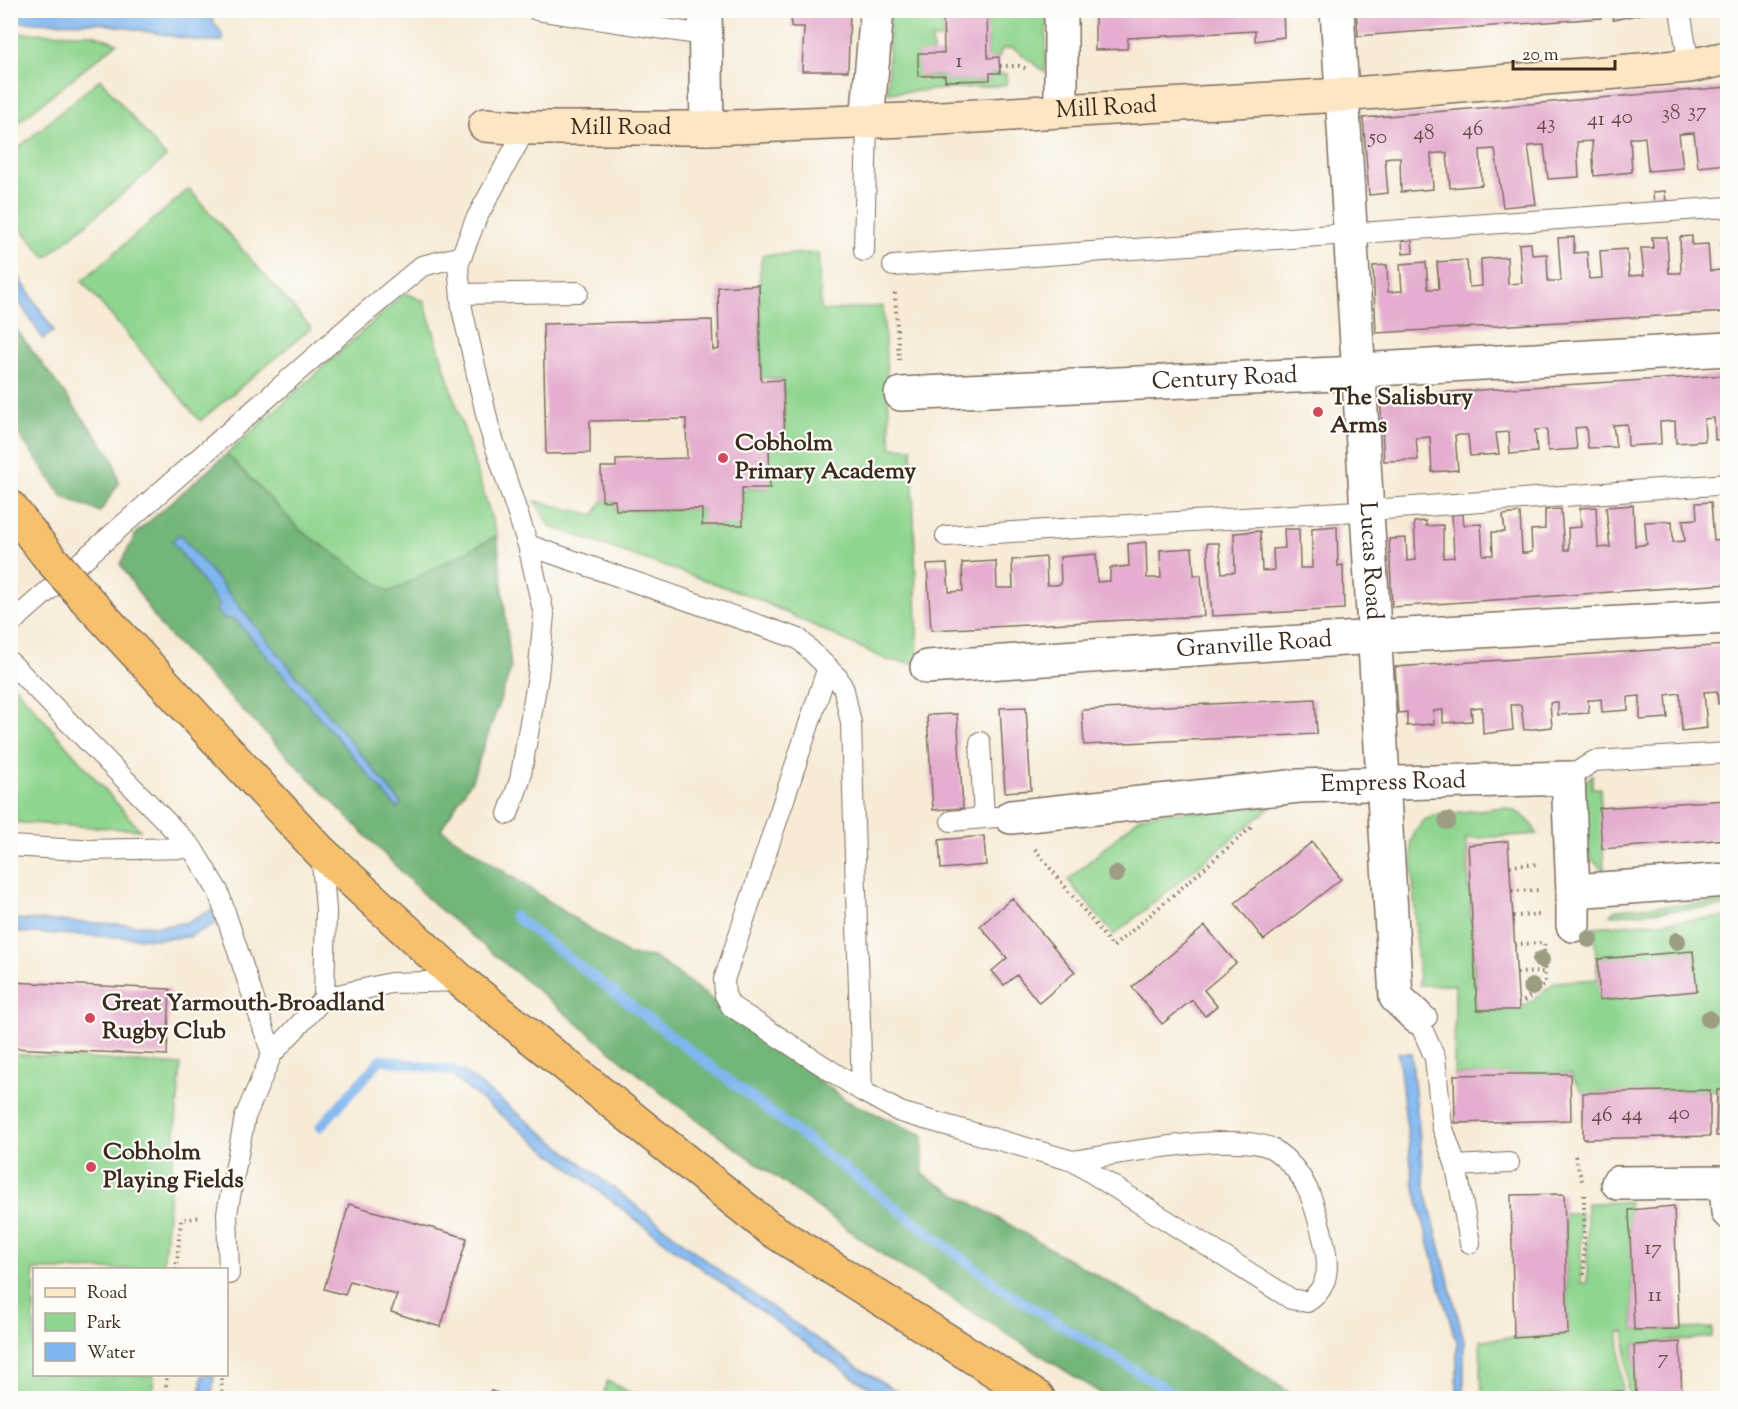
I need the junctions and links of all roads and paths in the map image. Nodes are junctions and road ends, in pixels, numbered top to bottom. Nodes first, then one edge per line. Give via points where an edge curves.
1 (537, 10) edge
2 (877, 10) edge
3 (1061, 10) edge
4 (1337, 10) edge
5 (1680, 10) edge
6 (704, 23) edge
7 (1728, 58) edge
8 (1689, 66) junction
9 (1341, 95) junction
10 (1061, 109) junction
11 (867, 122) junction
12 (485, 125) dead end
13 (526, 128) junction
14 (707, 128) junction
15 (1728, 207) edge
16 (1349, 234) junction
17 (864, 251) dead end
18 (462, 256) junction
19 (893, 266) joint
20 (578, 292) dead end
21 (461, 294) junction
22 (1728, 349) edge
23 (1358, 373) junction
24 (901, 394) joint
25 (1728, 484) edge
26 (10, 507) edge
27 (1365, 510) junction
28 (946, 536) dead end
29 (528, 545) junction
30 (1728, 617) edge
31 (10, 624) edge
32 (1374, 638) junction
33 (10, 662) edge
34 (828, 667) junction
35 (927, 667) dead end
36 (980, 742) dead end
37 (1728, 753) edge
38 (1568, 778) junction
39 (1382, 783) junction
40 (508, 814) dead end
41 (997, 817) junction
42 (951, 821) dead end
43 (1255, 825) dead end
44 (10, 846) edge
45 (192, 848) junction
46 (320, 851) junction
47 (1541, 854) dead end
48 (1542, 864) junction
49 (1510, 866) dead end
50 (1542, 873) dead end
51 (1728, 880) edge
52 (1542, 881) dead end
53 (1512, 891) dead end
54 (1553, 893) junction
55 (1542, 906) dead end
56 (1542, 915) junction
57 (1513, 916) dead end
58 (1553, 927) junction
59 (1544, 942) junction
60 (1515, 944) dead end
61 (1545, 972) junction
62 (1517, 974) dead end
63 (461, 981) junction
64 (324, 998) junction
65 (1518, 1002) dead end
66 (1425, 1017) joint
67 (272, 1054) junction
68 (862, 1091) junction
69 (1575, 1156) dead end
70 (1073, 1161) junction
71 (1509, 1162) dead end
72 (1456, 1166) junction
73 (1618, 1183) dead end
74 (1727, 1192) edge
75 (227, 1214) junction
76 (1470, 1243) dead end
77 (177, 1268) edge
78 (229, 1274) dead end
79 (1584, 1278) dead end
80 (167, 1376) edge
81 (222, 1376) edge
82 (165, 1398) edge
83 (220, 1398) edge
84 (1038, 1398) edge

1 - 6 lane
2 - 11 street
3 - 10 street
4 - 9 street, Lucas Road
5 - 8 lane
6 - 14 street
7 - 8 street, Mill Road
8 - 9 street, Mill Road
9 - 10 street, Mill Road
9 - 16 street, Lucas Road
10 - 11 street, Mill Road
11 - 14 street, Mill Road
11 - 17 lane
12 - 13 street, Mill Road
13 - 14 street, Mill Road
13 - 18 lane via 476,219
15 - 16 lane
16 - 19 lane
16 - 23 street, Lucas Road
18 - 21 lane via 458,265
18 - 31 lane via 422,266
19 - 24 path
20 - 21 lane
21 - 29 lane via 489,427
22 - 23 street, Century Road
23 - 24 street, Century Road
23 - 27 street, Lucas Road
25 - 27 lane
26 - 46 highway, bridge via 86,599
27 - 28 lane
27 - 32 street, Lucas Road
29 - 34 lane via 799,639
29 - 40 lane via 544,615 519,780
30 - 32 street, Granville Road
32 - 35 street, Granville Road
32 - 39 street, Lucas Road
33 - 45 lane
34 - 68 lane via 844,690 851,723
34 - 68 lane via 724,980 725,995 731,1006
36 - 41 lane
37 - 38 lane via 1594,761
38 - 39 street, Empress Road
38 - 54 street
39 - 41 street, Empress Road via 1299,786
39 - 66 street, Lucas Road via 1396,998
41 - 42 lane, Empress Road
41 - 43 path via 1113,947
44 - 45 lane via 81,850
45 - 67 lane via 218,891
46 - 63 highway
46 - 64 lane via 326,910
47 - 48 path
48 - 49 path
48 - 50 path
51 - 54 street
52 - 54 path
53 - 54 path
54 - 58 street
55 - 56 path
56 - 57 path
56 - 58 path
58 - 59 path
59 - 60 path
59 - 61 path
61 - 62 path
61 - 65 path via 1545,984
63 - 64 lane via 391,983
63 - 84 highway via 769,1228
64 - 67 lane
66 - 72 lane via 1435,1058 1442,1126
67 - 75 lane via 245,1118
68 - 70 lane via 900,1112
69 - 79 path via 1584,1198
70 - 70 lane via 1291,1299 1307,1302 1319,1295 1329,1263 1313,1196 1275,1150 1258,1143 1175,1145
71 - 72 lane
72 - 76 lane
73 - 74 street
75 - 77 path via 181,1220
75 - 78 lane
80 - 82 path
81 - 83 path

